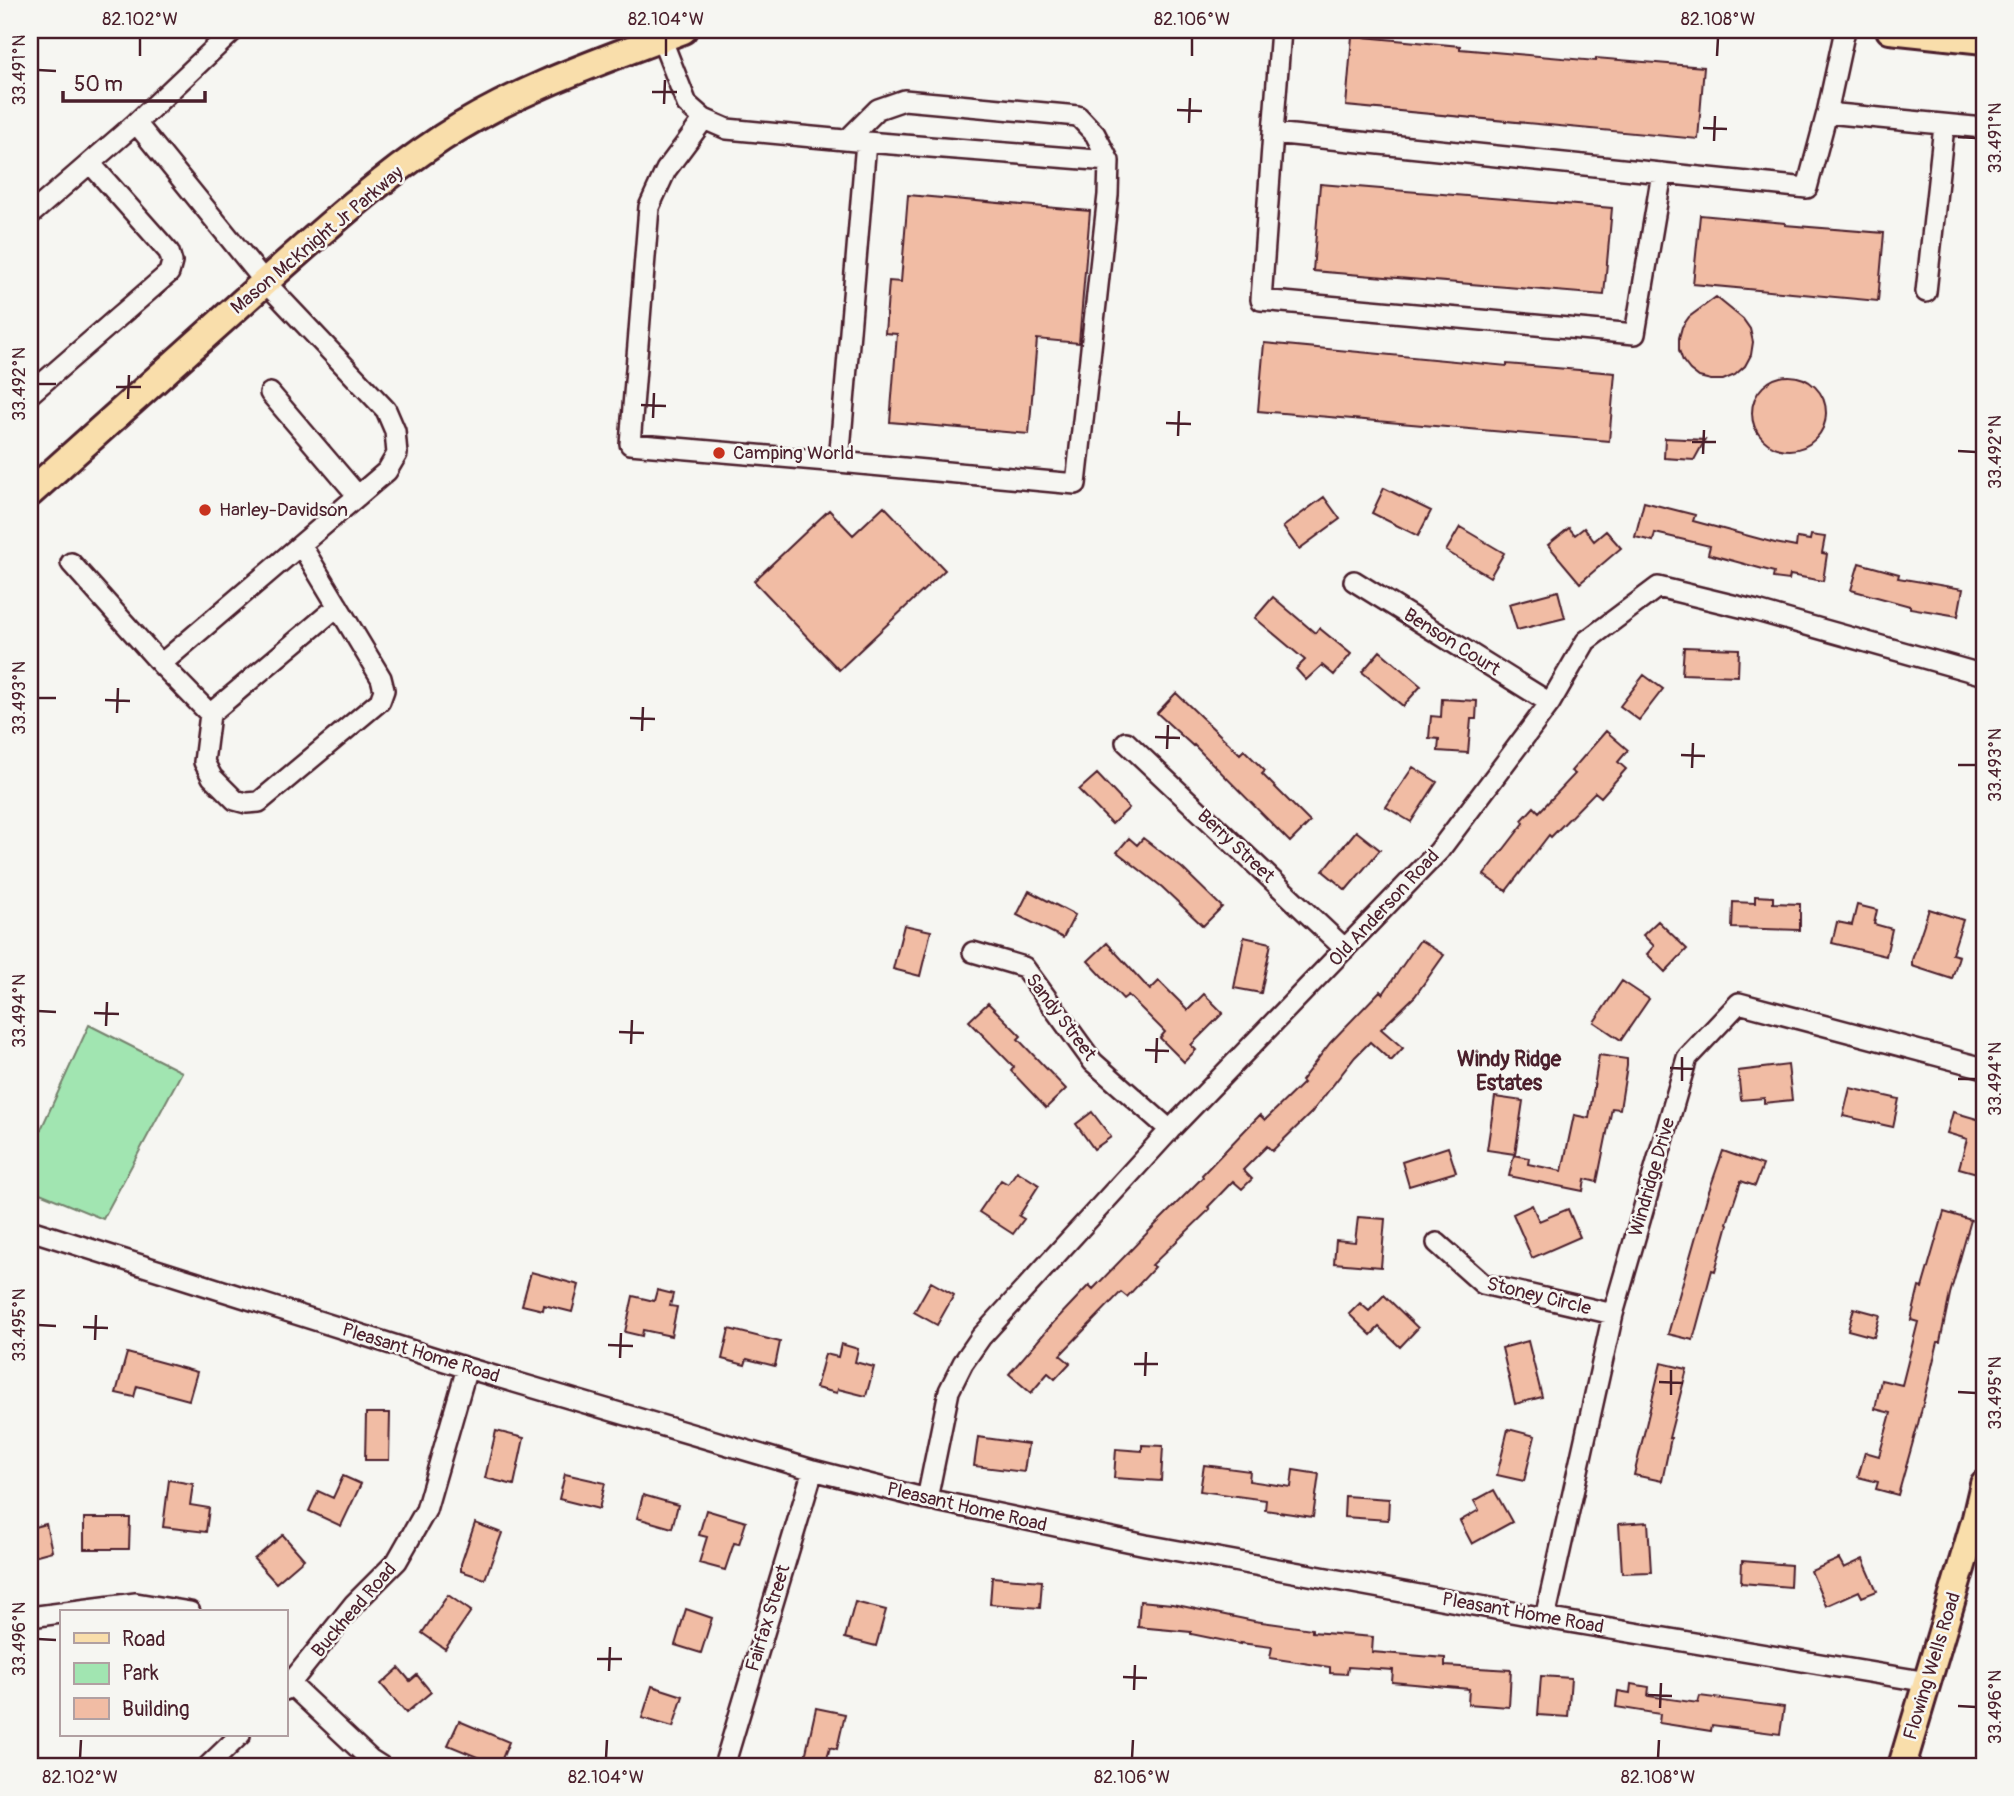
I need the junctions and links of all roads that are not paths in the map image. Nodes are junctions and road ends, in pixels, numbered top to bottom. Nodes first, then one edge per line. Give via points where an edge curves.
1 (234, 30) edge
2 (1281, 30) edge
3 (1845, 30) edge
4 (1890, 30) edge
5 (667, 33) edge
6 (1984, 40) edge
7 (1827, 113) junction
8 (704, 119) junction
9 (136, 123) junction
10 (1944, 126) junction
11 (1984, 128) edge
12 (1273, 133) junction
13 (857, 141) junction
14 (1109, 160) junction
15 (90, 163) junction
16 (1662, 173) junction
17 (30, 215) edge
18 (265, 282) junction
19 (1926, 292) dead end
20 (270, 393) dead end
21 (30, 394) edge
22 (839, 462) junction
23 (30, 493) edge
24 (358, 496) junction
25 (301, 545) junction
26 (71, 563) dead end
27 (1354, 581) dead end
28 (338, 606) junction
29 (162, 664) junction
30 (1984, 675) edge
31 (1550, 703) junction
32 (210, 714) junction
33 (1126, 742) dead end
34 (1345, 950) junction
35 (973, 952) dead end
36 (1984, 1068) edge
37 (1170, 1130) junction
38 (30, 1230) edge
39 (1437, 1243) dead end
40 (1613, 1314) junction
41 (467, 1368) junction
42 (813, 1470) junction
43 (1984, 1484) edge
44 (927, 1499) junction
45 (1980, 1519) edge
46 (85, 1610) edge
47 (178, 1610) edge
48 (60, 1613) edge
49 (30, 1617) edge
50 (1545, 1618) junction
51 (1928, 1682) junction
52 (287, 1684) edge
53 (239, 1736) edge
54 (208, 1766) edge
55 (381, 1766) edge
56 (724, 1766) edge
57 (1902, 1766) edge

1 - 9 street
2 - 12 street
3 - 7 street
4 - 6 main road
5 - 8 street via 687,104
5 - 18 main road, Mason McKnight Jr Parkway via 547,83 444,137 384,179
7 - 10 street
7 - 16 street via 1807,188
8 - 13 street via 727,129
8 - 22 street via 666,170 649,206 630,444
9 - 15 street
9 - 18 street
10 - 11 street
10 - 19 street
12 - 16 street
12 - 16 street via 1261,300 1635,334
13 - 14 street
13 - 14 street via 878,109 904,100 1079,116
13 - 22 street
14 - 22 street via 1076,484
15 - 17 street
15 - 21 street via 169,252 172,262 169,273
18 - 23 main road, Mason McKnight Jr Parkway
18 - 24 street via 386,410 395,430 397,454 387,471
20 - 24 street
24 - 25 street
25 - 28 street
25 - 29 street
26 - 29 street
27 - 31 street, Benson Court
28 - 32 street
28 - 32 street via 380,678 384,690 380,701 259,802 234,800 204,762
29 - 32 street
30 - 31 street, Old Anderson Road via 1658,587 1587,641
31 - 34 street, Old Anderson Road via 1439,851
33 - 34 street, Berry Street
34 - 37 street, Old Anderson Road
35 - 37 street, Sandy Street via 1024,967 1093,1062
36 - 40 street, Windridge Drive via 1739,1003 1687,1058
37 - 44 street, Old Anderson Road via 981,1337 963,1363 949,1391
38 - 41 street, Pleasant Home Road
39 - 40 street, Stoney Circle via 1483,1284
40 - 50 street, Windridge Drive
41 - 42 street, Pleasant Home Road
41 - 52 street, Buckhead Road via 426,1510 397,1561
42 - 44 street, Pleasant Home Road
42 - 56 street, Fairfax Street
43 - 45 main road, Flowing Wells Road
44 - 50 street, Pleasant Home Road via 1146,1545
45 - 51 main road, Flowing Wells Road
46 - 47 street via 136,1603
48 - 49 street
50 - 51 street, Pleasant Home Road
51 - 57 main road, Flowing Wells Road
52 - 55 street
53 - 54 street

